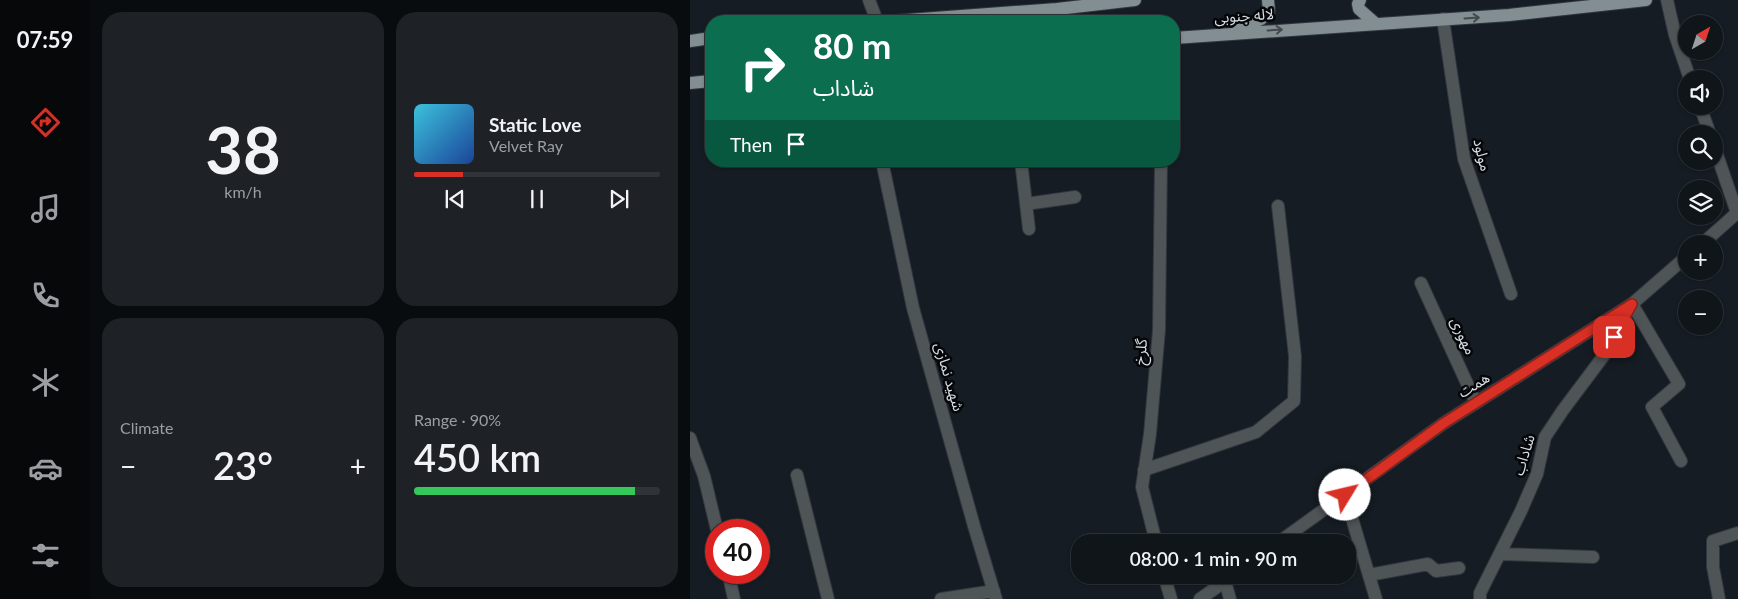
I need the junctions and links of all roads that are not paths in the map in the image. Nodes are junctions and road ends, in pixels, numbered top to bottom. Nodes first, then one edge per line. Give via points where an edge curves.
1 (869, 0) edge
2 (1135, 0) edge
3 (1268, 0) edge
4 (1360, 0) edge
5 (1646, 0) edge
6 (1667, 0) edge
7 (1071, 4) edge
8 (875, 15) edge
9 (956, 15) edge
10 (1443, 19) junction
11 (1376, 24) junction
12 (1232, 32) junction
13 (1180, 37) edge
14 (705, 39) edge
15 (690, 41) edge
16 (1687, 70) edge
17 (705, 82) edge
18 (690, 84) edge
19 (883, 167) edge
20 (1023, 167) edge
21 (1161, 167) edge
22 (1723, 170) edge
23 (1075, 197) dead end
24 (1026, 204) junction
25 (1278, 206) dead end
26 (1738, 212) edge
27 (1029, 229) dead end
28 (1712, 235) edge
29 (1678, 264) edge
30 (1421, 283) dead end
31 (1511, 294) dead end
32 (1632, 304) junction
33 (1476, 403) junction
34 (690, 438) edge
35 (1681, 461) dead end
36 (1144, 470) junction
37 (797, 475) dead end
38 (1345, 495) junction
39 (714, 519) edge
40 (1738, 533) edge
41 (1154, 534) edge
42 (1291, 534) edge
43 (1500, 554) junction
44 (1593, 557) dead end
45 (1458, 568) dead end
46 (1369, 575) junction
47 (731, 584) edge
48 (1167, 584) edge
49 (1221, 584) edge
50 (1230, 584) edge
51 (995, 595) edge
52 (734, 599) edge
53 (828, 599) edge
54 (941, 599) edge
55 (1171, 599) edge
56 (1200, 599) edge
57 (1230, 599) edge
58 (1376, 599) edge
59 (1480, 599) edge
60 (1719, 599) edge

1 - 8 street
2 - 7 main road
3 - 12 main road via 1269,11 1261,19
4 - 11 main road via 1359,9
10 -> 5 main road, لاله جنوبی
6 - 16 street
7 - 9 main road
10 - 11 main road, لاله جنوبی
10 - 31 street, مولود via 1464,159
12 -> 11 main road, لاله جنوبی
12 - 13 main road, لاله جنوبی
14 - 15 main road
17 - 18 main road
19 - 51 street, شهید نمازی via 913,308
20 - 24 street
21 - 36 street, گلرخ via 1159,330
22 - 26 street
23 - 24 street
24 - 27 street
25 - 36 street via 1295,356 1294,401 1256,432
26 - 28 street
29 - 32 street, همت
30 - 33 street, مهوری
32 - 33 street, همت
32 - 35 street via 1679,384 1652,407
32 - 43 street, شاداب via 1605,354 1545,437 1537,474
33 - 38 street, همت
34 - 39 street
36 - 41 street, گلرخ via 1142,487
37 - 53 street
38 - 42 street, همت
38 - 46 street
40 - 60 street via 1713,541 1713,567
43 - 44 street
43 - 59 street, شاداب
45 - 46 street via 1436,571 1428,564
46 - 58 street
47 - 52 street
48 - 55 street
49 - 56 street
50 - 57 street
51 - 54 street

